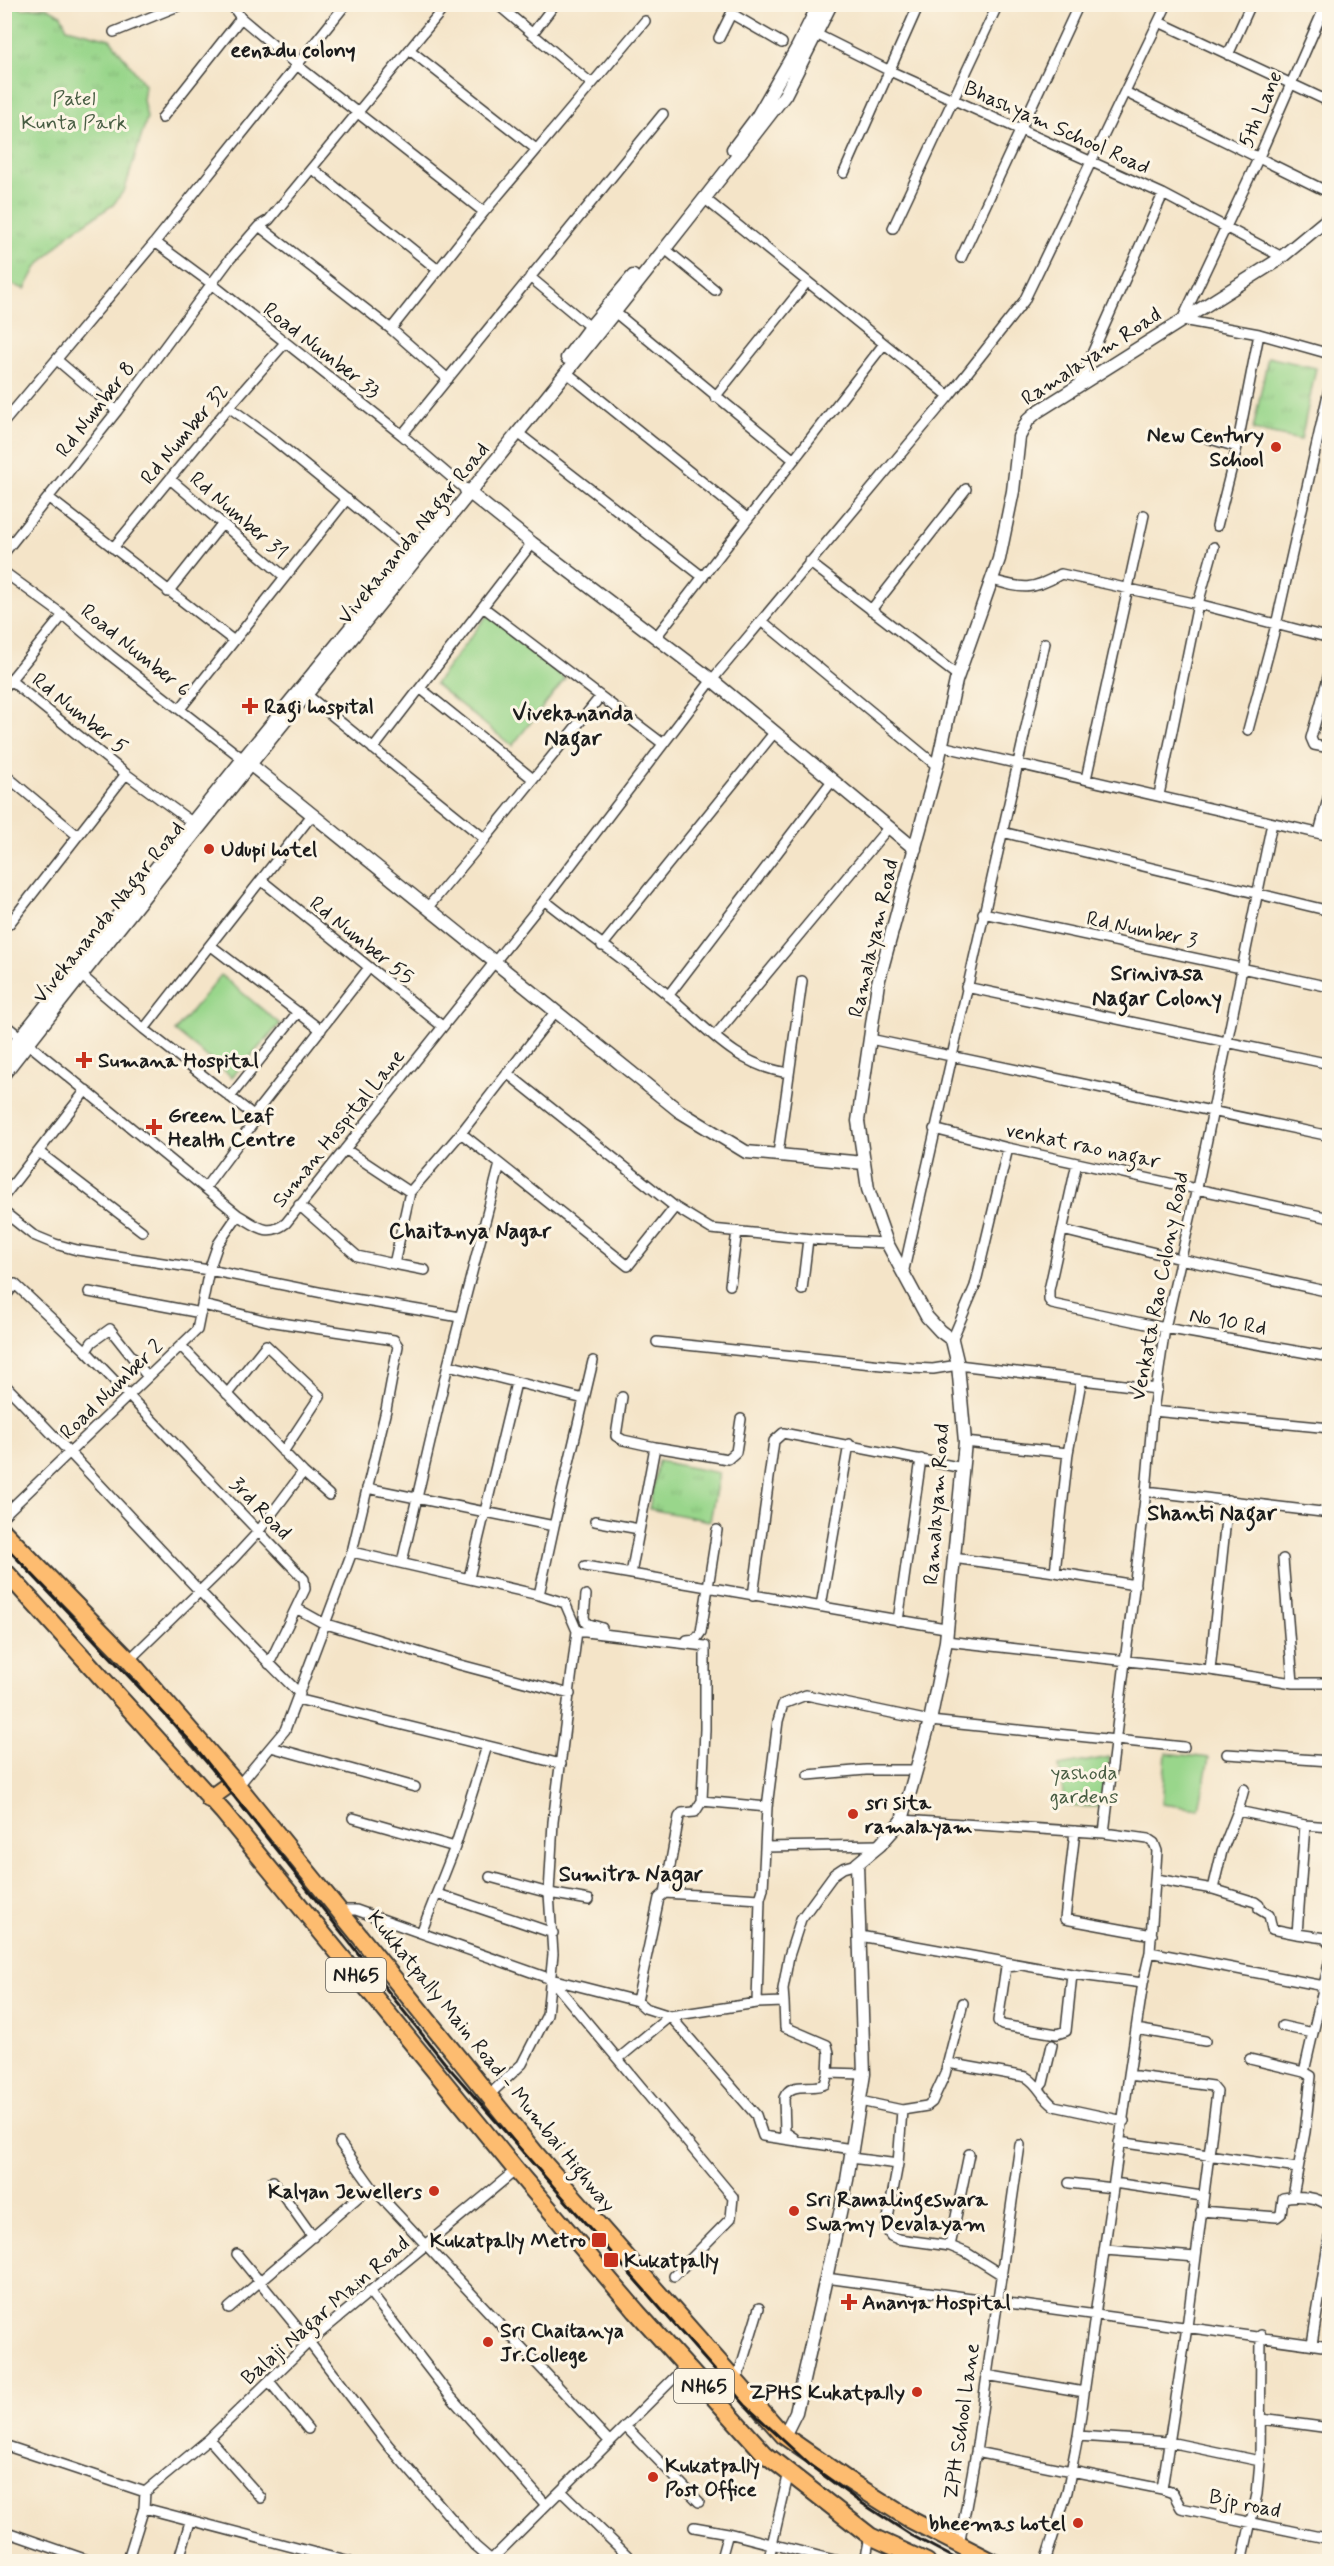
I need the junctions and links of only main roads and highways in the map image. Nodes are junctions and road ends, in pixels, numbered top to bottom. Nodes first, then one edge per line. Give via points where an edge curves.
1 (4, 1532) edge
2 (4, 1570) edge
3 (236, 1783) junction
4 (210, 1798) junction
5 (927, 2562) edge
6 (993, 2562) edge

1 - 3 highway, Kukkatpally Main Road - Mumbai Highway / NH65 via 129,1660
2 - 4 highway, NH65
3 - 4 highway
3 - 6 highway, Kukkatpally Main Road - Mumbai Highway / NH65 via 543,2163 784,2436 846,2479
4 - 5 highway, NH65 via 516,2170 765,2454 870,2536

